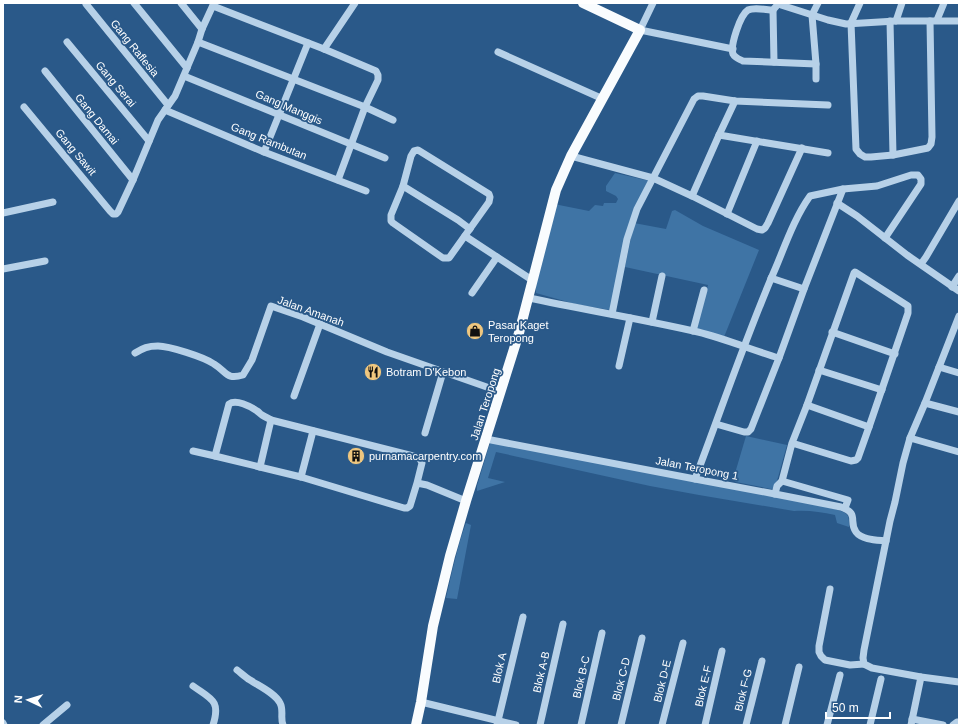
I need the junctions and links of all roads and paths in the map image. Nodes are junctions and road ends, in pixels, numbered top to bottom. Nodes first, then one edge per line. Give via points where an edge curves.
1 (134, 3) edge
2 (181, 3) edge
3 (355, 3) edge
4 (583, 3) edge
5 (654, 3) edge
6 (779, 3) edge
7 (818, 3) edge
8 (860, 3) edge
9 (902, 3) edge
10 (944, 3) edge
11 (86, 4) dead end
12 (214, 4) edge
13 (773, 10) junction
14 (812, 15) junction
15 (934, 20) junction
16 (959, 20) edge
17 (893, 21) junction
18 (851, 23) junction
19 (641, 27) junction
20 (202, 29) junction
21 (67, 42) dead end
22 (198, 42) junction
23 (308, 42) junction
24 (324, 49) junction
25 (732, 49) junction
26 (498, 52) dead end
27 (774, 62) junction
28 (816, 64) junction
29 (45, 71) dead end
30 (186, 72) junction
31 (293, 79) junction
32 (816, 79) dead end
33 (603, 99) junction
34 (735, 101) junction
35 (828, 105) dead end
36 (24, 107) dead end
37 (166, 107) junction
38 (365, 107) junction
39 (279, 114) junction
40 (392, 120) dead end
41 (719, 135) junction
42 (149, 141) junction
43 (757, 141) junction
44 (351, 145) junction
45 (802, 148) junction
46 (264, 152) junction
47 (828, 153) dead end
48 (893, 155) junction
49 (571, 156) junction
50 (385, 158) dead end
51 (653, 178) junction
52 (133, 180) junction
53 (338, 180) junction
54 (403, 186) junction
55 (843, 189) junction
56 (366, 191) dead end
57 (692, 196) junction
58 (959, 201) edge
59 (53, 202) dead end
60 (837, 202) junction
61 (3, 212) edge
62 (727, 214) junction
63 (470, 229) junction
64 (465, 236) junction
65 (885, 238) junction
66 (496, 257) junction
67 (45, 261) dead end
68 (921, 264) junction
69 (3, 269) edge
70 (662, 276) dead end
71 (959, 276) edge
72 (771, 278) junction
73 (532, 280) junction
74 (952, 286) junction
75 (804, 288) junction
76 (704, 290) dead end
77 (959, 291) edge
78 (472, 293) dead end
79 (529, 298) junction
80 (612, 314) junction
81 (959, 316) edge
82 (630, 318) junction
83 (652, 322) junction
84 (320, 324) junction
85 (692, 331) junction
86 (832, 332) junction
87 (956, 332) edge
88 (744, 346) junction
89 (135, 353) dead end
90 (895, 354) junction
91 (779, 358) junction
92 (619, 366) dead end
93 (939, 368) junction
94 (819, 370) junction
95 (443, 372) junction
96 (959, 372) edge
97 (882, 390) junction
98 (501, 392) junction
99 (294, 396) dead end
100 (925, 403) junction
101 (807, 405) junction
102 (959, 412) edge
103 (271, 420) junction
104 (716, 424) junction
105 (869, 427) junction
106 (313, 431) junction
107 (425, 433) dead end
108 (486, 438) junction
109 (910, 438) junction
110 (792, 443) junction
111 (193, 451) dead end
112 (959, 452) edge
113 (215, 456) junction
114 (260, 467) junction
115 (301, 477) junction
116 (695, 479) junction
117 (782, 481) junction
118 (417, 482) junction
119 (775, 494) junction
120 (466, 501) junction
121 (845, 508) junction
122 (886, 542) junction
123 (830, 589) dead end
124 (523, 617) dead end
125 (564, 624) dead end
126 (602, 633) dead end
127 (642, 638) dead end
128 (683, 643) dead end
129 (722, 651) dead end
130 (762, 661) dead end
131 (864, 664) junction
132 (800, 667) dead end
133 (237, 670) dead end
134 (840, 675) dead end
135 (921, 677) junction
136 (881, 679) dead end
137 (959, 682) edge
138 (193, 686) dead end
139 (421, 702) junction
140 (67, 705) dead end
141 (911, 722) edge
142 (498, 723) edge
143 (43, 725) edge
144 (213, 725) edge
145 (283, 725) edge
146 (416, 725) edge
147 (516, 725) edge
148 (540, 725) edge
149 (581, 725) edge
150 (621, 725) edge
151 (662, 725) edge
152 (705, 725) edge
153 (746, 725) edge
154 (785, 725) edge
155 (827, 725) edge
156 (870, 725) edge
157 (942, 725) edge

1 - 30 street
2 - 20 street
3 - 24 street
4 - 19 main road
5 - 19 street
6 - 13 street
6 - 14 street
7 - 14 street
8 - 18 street
9 - 17 street
10 - 15 street
11 - 37 street, Gang Raflesia
12 - 20 street
12 - 23 street
13 - 25 street via 753,9 745,13 737,28
13 - 27 street
14 - 18 street via 836,22
14 - 28 street
15 - 16 street
15 - 17 street
15 - 48 street via 931,144 928,148
17 - 18 street
17 - 48 street
18 - 48 street via 856,149 865,157
19 - 25 street
19 - 33 main road, Jalan Teropong
20 - 22 street
21 - 42 street, Gang Serai
22 - 30 street
22 - 31 street
23 - 24 street
23 - 31 street
24 - 38 street via 376,71 378,80
25 - 27 street via 734,56 743,61
26 - 33 street
27 - 28 street
28 - 32 street
29 - 52 street, Gang Damai
30 - 37 street via 175,96
30 - 39 street, Gang Manggis
31 - 38 street
31 - 39 street
33 - 49 main road, Jalan Teropong
34 - 35 street
34 - 41 street
34 - 51 street via 703,96 694,99
36 - 52 street, Gang Sawit via 113,214 118,212
37 - 42 street
37 - 46 street, Gang Rambutan
38 - 40 street
38 - 44 street
39 - 44 street, Gang Manggis
39 - 46 street
41 - 43 street
41 - 57 street
42 - 52 street
43 - 45 street
43 - 62 street
44 - 50 street, Gang Manggis
44 - 53 street
45 - 47 street
45 - 62 street via 765,228 757,229
46 - 53 street, Gang Rambutan
49 - 51 street
49 - 73 main road, Jalan Teropong via 556,190
51 - 57 street
51 - 80 street via 637,209 627,239
53 - 56 street, Gang Rambutan
54 - 63 street
54 - 63 street via 411,156 418,150 488,194 488,202
54 - 64 street via 391,215 393,223 443,258 449,258
55 - 60 street
55 - 65 street via 877,186 918,175 921,184
55 - 72 street via 810,196 800,211
57 - 62 street
58 - 68 street
59 - 61 street
60 - 65 street
60 - 75 street
63 - 64 street
64 - 66 street
65 - 68 street
66 - 73 street
66 - 78 street
67 - 69 street
68 - 74 street
70 - 83 street
71 - 74 street
72 - 75 street
72 - 88 street
73 - 79 main road, Jalan Teropong
74 - 77 street
75 - 91 street
76 - 85 street
79 - 80 street
79 - 98 main road, Jalan Teropong
80 - 82 street
81 - 87 street
82 - 83 street
82 - 92 street
83 - 85 street
84 - 89 street, Jalan Amanah via 271,306 252,360 244,375 235,377 229,376 213,363 176,349 152,346
84 - 95 street, Jalan Amanah
84 - 99 street
85 - 88 street
86 - 90 street
86 - 90 street via 852,276 856,272 908,306
86 - 94 street
87 - 93 street
88 - 91 street
88 - 104 street
90 - 97 street
91 - 104 street via 751,430 744,432
93 - 96 street
93 - 100 street
94 - 97 street
94 - 101 street
95 - 98 street, Jalan Amanah
95 - 107 street
97 - 105 street
98 - 108 main road, Jalan Teropong
100 - 102 street
100 - 109 street
101 - 105 street
101 - 110 street
103 - 106 street
103 - 113 street via 250,406 231,402
103 - 114 street
104 - 116 street
105 - 110 street via 858,458 854,461
106 - 115 street
106 - 118 street via 417,457 422,463
108 - 116 street, Jalan Teropong 1
108 - 120 main road, Jalan Teropong
109 - 112 street
109 - 122 street
110 - 117 street
111 - 113 street
113 - 114 street
114 - 115 street
115 - 118 street via 407,508 410,506
116 - 119 street, Jalan Teropong 1
117 - 119 street via 777,486
117 - 121 street via 848,500
118 - 120 street
119 - 121 street, Jalan Teropong 1
120 - 139 main road, Jalan Teropong via 433,626
121 - 122 street via 853,516 857,533 863,537
122 - 131 street via 864,650
123 - 131 street via 819,652 825,660 850,665
124 - 142 street, Blok A
125 - 148 street, Blok A-B
126 - 149 street, Blok B-C
127 - 150 street, Blok C-D
128 - 151 street, Blok D-E
129 - 152 street, Blok E-F
130 - 153 street, Blok F-G
131 - 135 street via 872,668
132 - 154 street
133 - 145 street via 279,701
134 - 155 street
135 - 137 street
135 - 141 street
136 - 156 street
138 - 144 street via 215,703
139 - 142 street
139 - 146 main road, Jalan Teropong
140 - 143 street
141 - 157 street
142 - 147 street

